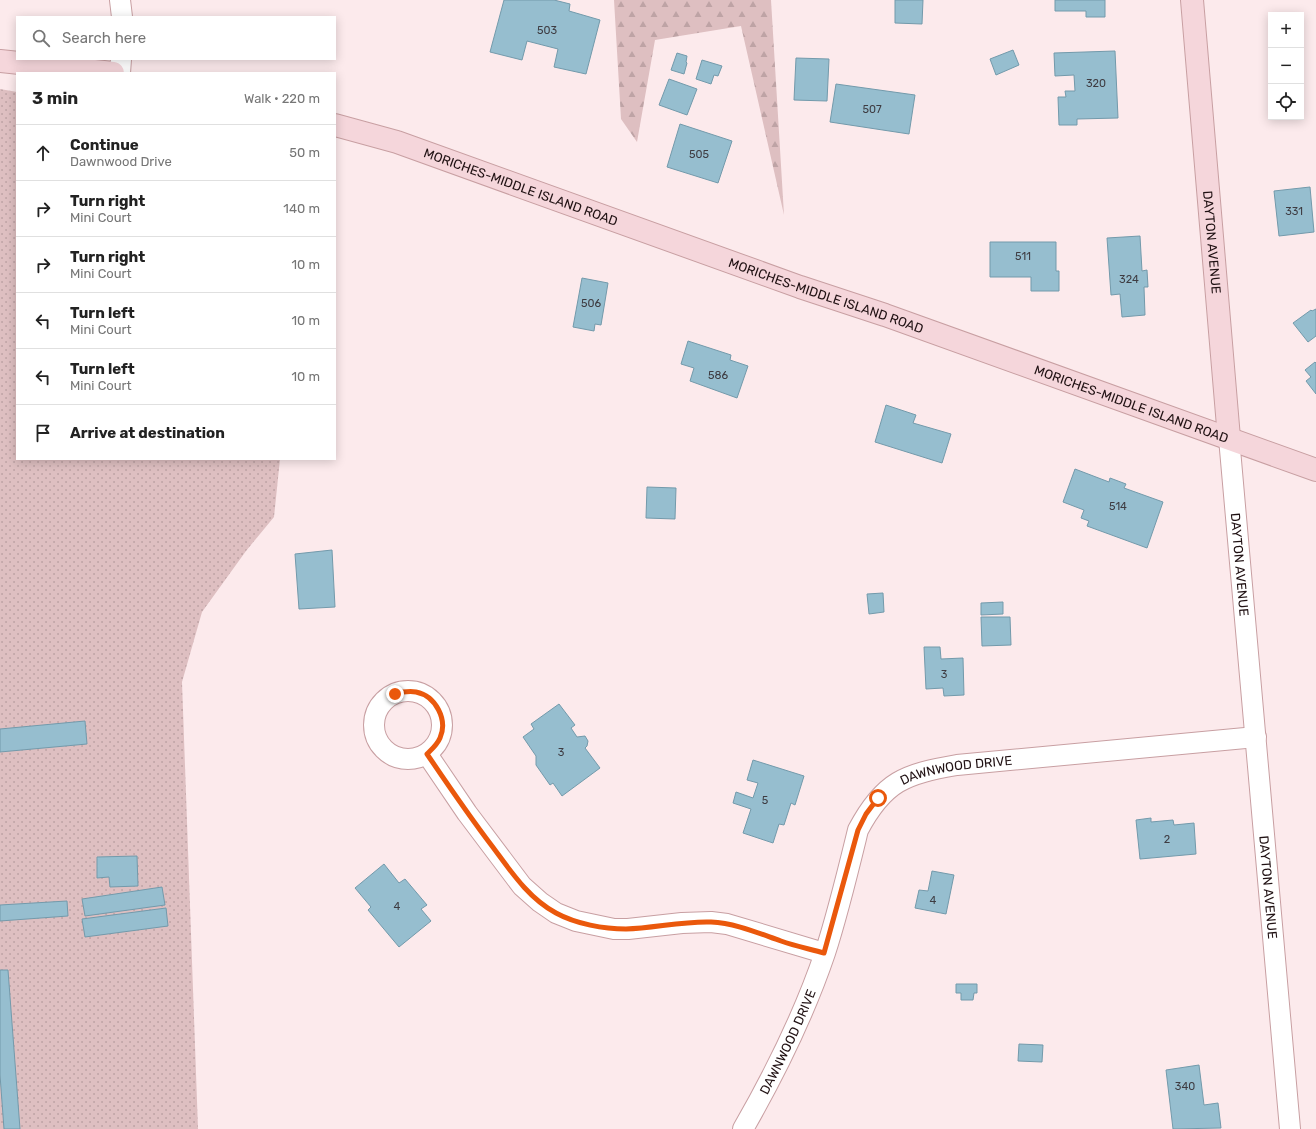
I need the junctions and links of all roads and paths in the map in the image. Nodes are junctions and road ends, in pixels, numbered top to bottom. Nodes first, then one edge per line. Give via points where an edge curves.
1 (120, 0) edge
2 (1192, 0) edge
3 (122, 16) edge
4 (121, 60) edge
5 (0, 61) edge
6 (104, 72) edge
7 (120, 72) edge
8 (336, 124) edge
9 (1229, 438) junction
10 (1316, 470) edge
11 (1256, 738) junction
12 (427, 754) dead end
13 (824, 953) junction
14 (743, 1129) edge
15 (1290, 1129) edge

1 - 3 street
2 - 9 main road, DAYTON AVENUE
4 - 7 street
5 - 6 main road
8 - 9 main road, MORICHES-MIDDLE ISLAND ROAD via 397,142
9 - 10 main road, MORICHES-MIDDLE ISLAND ROAD
9 - 11 street, DAYTON AVENUE
11 - 13 street, DAWNWOOD DRIVE via 992,761 912,774 894,784 878,798 858,830
11 - 15 street, DAYTON AVENUE
12 - 13 street via 522,886 556,913 576,921 614,929 682,922 728,924
13 - 14 street, DAWNWOOD DRIVE via 789,1040

